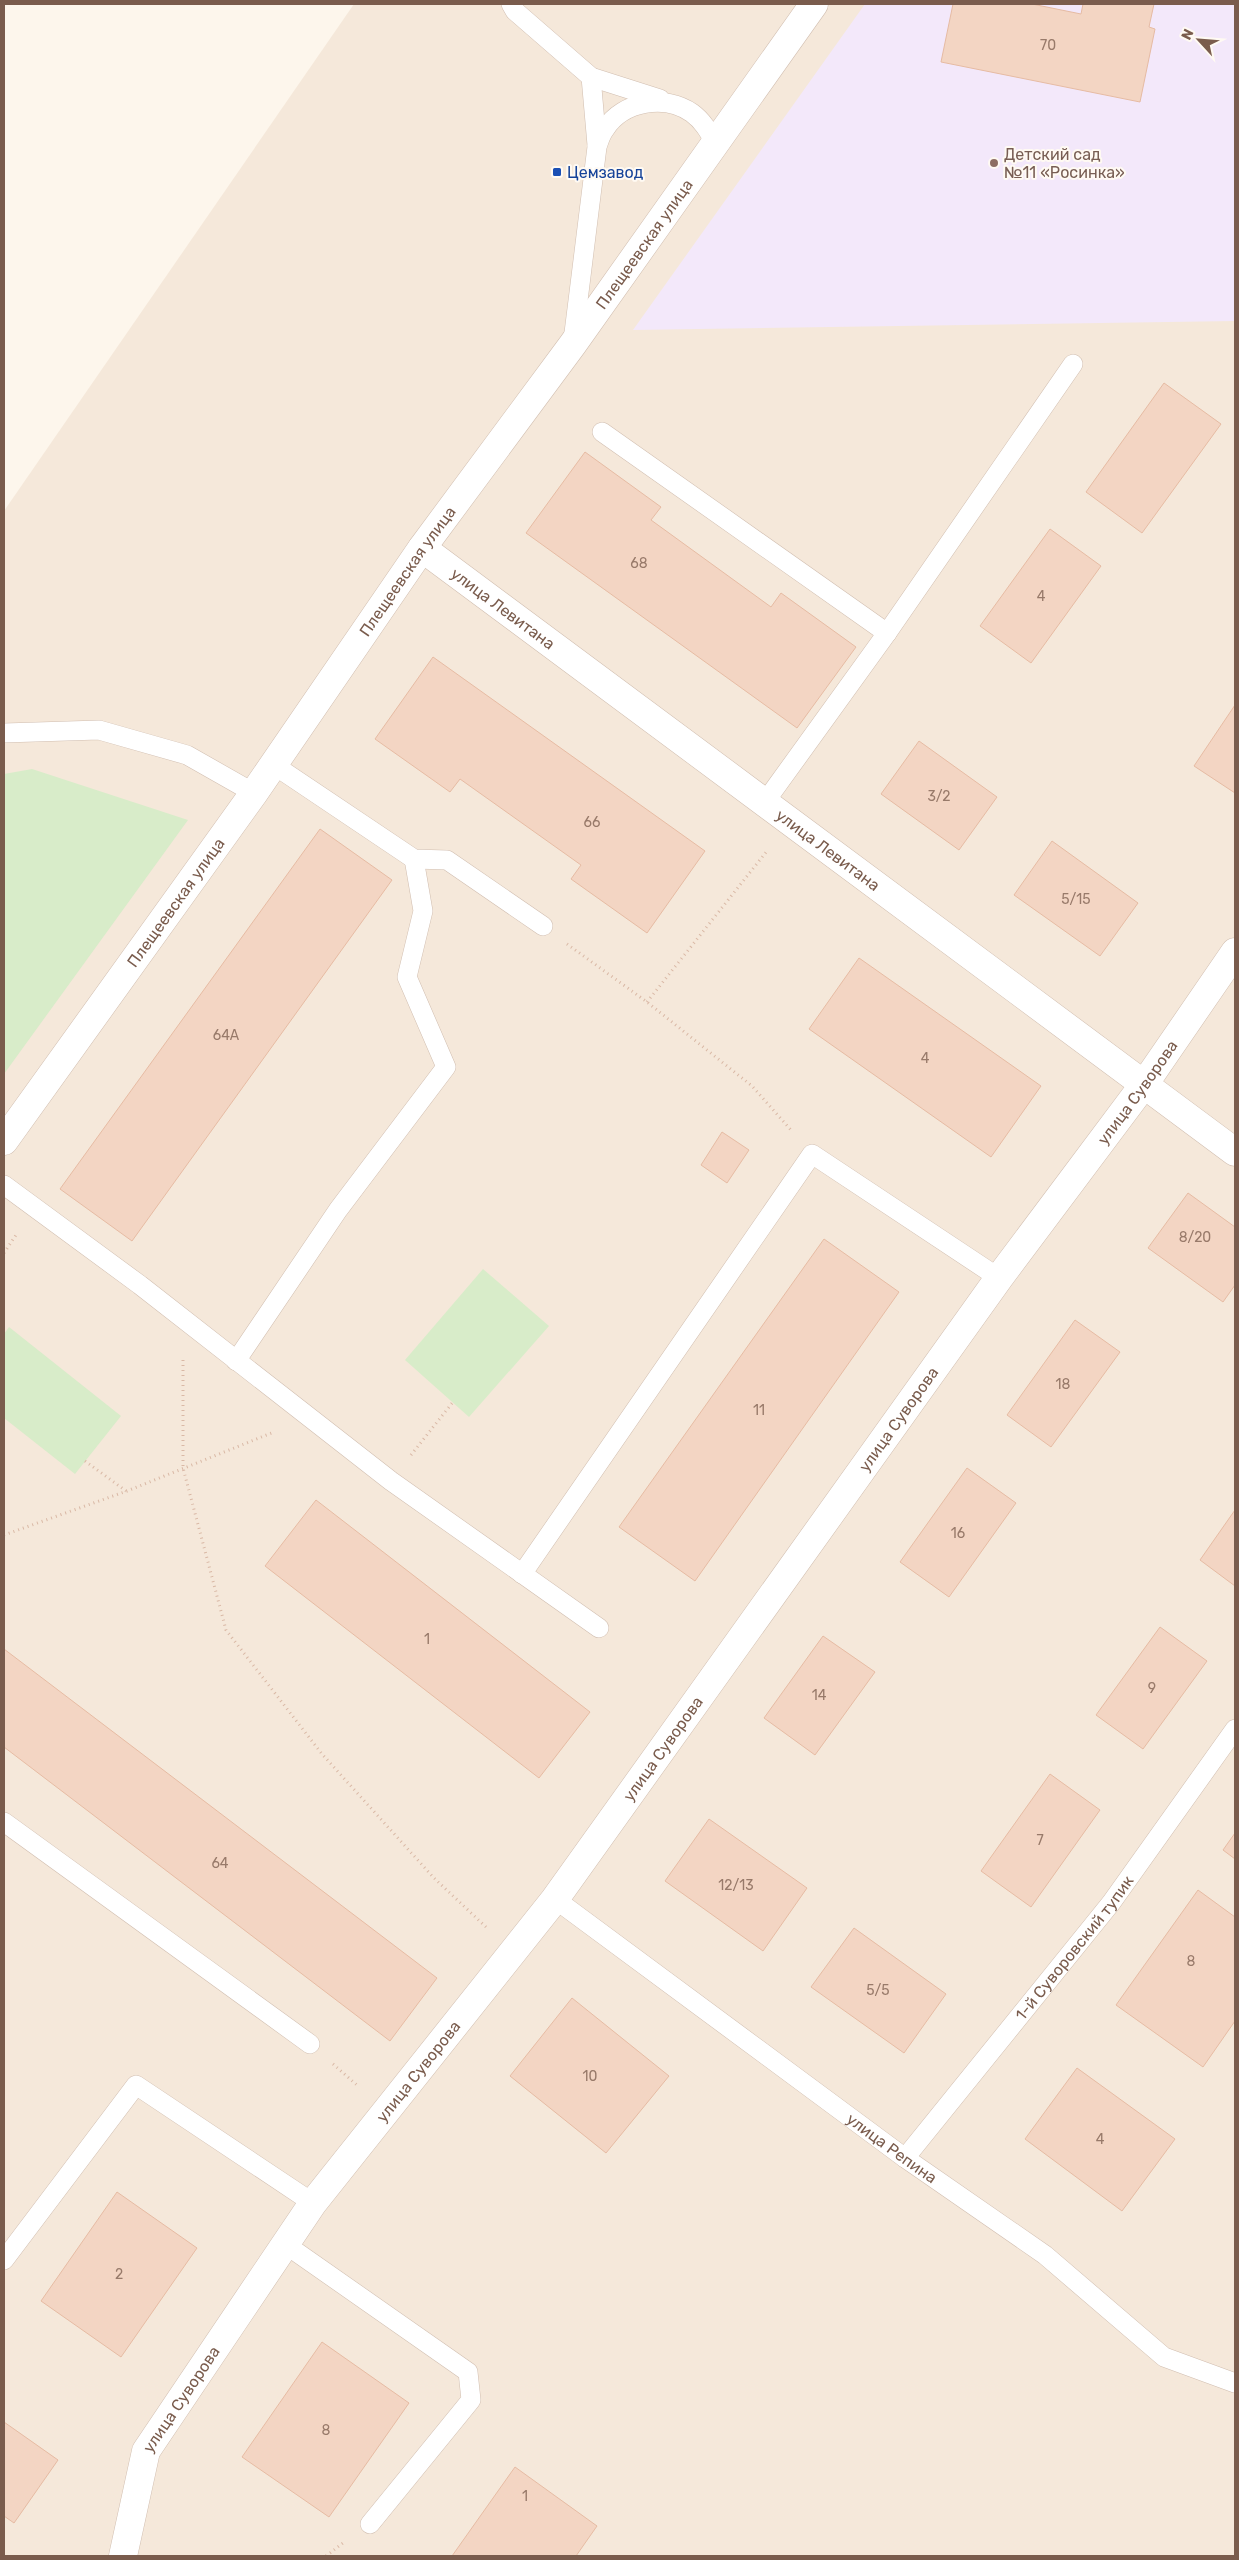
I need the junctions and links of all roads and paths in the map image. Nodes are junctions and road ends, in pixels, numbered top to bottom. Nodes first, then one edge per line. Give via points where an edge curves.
1 (511, 4) edge
2 (814, 4) edge
3 (591, 77) junction
4 (674, 104) junction
5 (716, 144) junction
6 (597, 147) junction
7 (572, 344) junction
8 (1073, 364) dead end
9 (602, 432) dead end
10 (422, 548) junction
11 (887, 633) junction
12 (4, 733) edge
13 (274, 765) junction
14 (254, 793) junction
15 (765, 802) junction
16 (790, 821) junction
17 (414, 859) junction
18 (543, 926) joint
19 (1235, 952) edge
20 (647, 1002) junction
21 (1145, 1083) junction
22 (4, 1141) edge
23 (1235, 1152) edge
24 (812, 1154) junction
25 (4, 1185) edge
26 (999, 1278) junction
27 (183, 1350) dead end
28 (236, 1361) junction
29 (452, 1402) dead end
30 (304, 1414) junction
31 (85, 1460) dead end
32 (183, 1468) junction
33 (391, 1481) junction
34 (127, 1491) junction
35 (4, 1535) edge
36 (522, 1574) junction
37 (599, 1628) dead end
38 (1235, 1729) edge
39 (4, 1822) edge
40 (555, 1898) junction
41 (512, 1951) junction
42 (310, 2044) joint
43 (386, 2110) junction
44 (905, 2158) junction
45 (313, 2203) junction
46 (285, 2244) junction
47 (4, 2260) edge
48 (1235, 2383) edge
49 (370, 2524) dead end
50 (123, 2556) edge

1 - 3 lane
2 - 5 street, Плещеевская улица
3 - 4 lane
3 - 6 lane
4 - 5 lane via 691,112 706,126
4 - 6 lane via 654,102 618,115 605,129
5 - 7 street, Плещеевская улица
6 - 7 lane
7 - 10 street, Плещеевская улица
8 - 11 lane
9 - 11 lane
10 - 13 street, Плещеевская улица
10 - 15 street, улица Левитана
11 - 15 lane
12 - 14 lane via 99,730 187,755
13 - 14 street, Плещеевская улица
13 - 17 lane
14 - 22 street, Плещеевская улица
15 - 16 street, улица Левитана
16 - 20 path
16 - 21 street, улица Левитана
17 - 18 lane via 447,860
17 - 28 lane via 422,911 407,977 446,1067 338,1210
18 - 20 path
19 - 21 street, улица Суворова
20 - 24 path via 752,1086
21 - 23 street, улица Левитана
21 - 26 street, улица Суворова
24 - 26 lane
24 - 36 lane
25 - 28 lane via 140,1285
26 - 40 street, улица Суворова
27 - 32 path
28 - 30 lane
29 - 33 path
30 - 32 path via 291,1425
30 - 33 lane
31 - 34 path
32 - 34 path
32 - 41 path via 226,1630 322,1754 434,1878
33 - 36 lane
34 - 35 path
36 - 37 lane
38 - 44 lane, 1-й Суворовский тупик via 1111,1903
39 - 42 lane
40 - 41 street, улица Суворова
40 - 44 lane, улица Репина
41 - 43 street, улица Суворова
42 - 43 path
43 - 45 street, улица Суворова
44 - 48 lane, улица Репина via 1045,2255 1164,2357
45 - 46 street, улица Суворова
45 - 47 lane via 136,2085
46 - 49 lane via 468,2372 471,2400
46 - 50 street, улица Суворова via 146,2452

